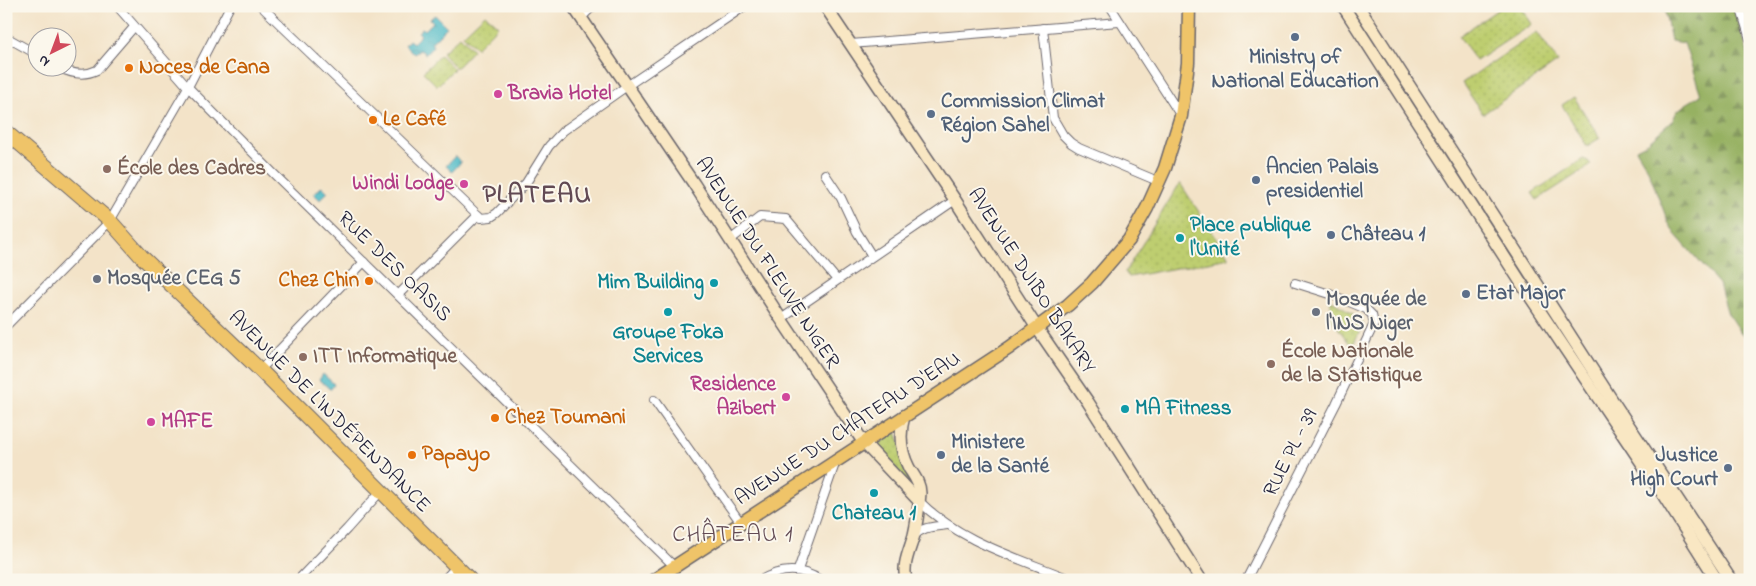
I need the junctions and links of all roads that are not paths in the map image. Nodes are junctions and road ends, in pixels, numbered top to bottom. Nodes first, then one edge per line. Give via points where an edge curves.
1 (116, 6) edge
2 (230, 6) edge
3 (261, 6) edge
4 (573, 6) edge
5 (593, 6) edge
6 (745, 6) edge
7 (824, 6) edge
8 (1110, 6) edge
9 (1189, 6) edge
10 (1343, 6) edge
11 (1358, 6) edge
12 (1740, 6) edge
13 (581, 18) junction
14 (1120, 22) junction
15 (134, 27) junction
16 (1043, 28) junction
17 (1373, 30) junction
18 (1363, 36) junction
19 (6, 37) edge
20 (1750, 39) edge
21 (851, 44) junction
22 (28, 49) edge
23 (78, 74) edge
24 (627, 86) junction
25 (188, 87) junction
26 (1181, 116) junction
27 (6, 132) edge
28 (1455, 157) junction
29 (1445, 164) junction
30 (825, 174) dead end
31 (1160, 182) junction
32 (956, 200) junction
33 (478, 215) junction
34 (110, 220) junction
35 (730, 240) junction
36 (872, 256) junction
37 (364, 262) junction
38 (836, 280) junction
39 (1295, 283) dead end
40 (398, 295) junction
41 (1549, 314) junction
42 (781, 319) junction
43 (6, 326) edge
44 (1037, 328) junction
45 (260, 370) junction
46 (654, 400) dead end
47 (904, 416) junction
48 (864, 443) junction
49 (837, 460) junction
50 (381, 491) junction
51 (918, 500) junction
52 (741, 523) junction
53 (947, 525) junction
54 (914, 536) junction
55 (1706, 552) junction
56 (674, 566) junction
57 (456, 567) junction
58 (798, 570) junction
59 (298, 580) edge
60 (444, 580) edge
61 (470, 580) edge
62 (654, 580) edge
63 (761, 580) edge
64 (820, 580) edge
65 (906, 580) edge
66 (1072, 580) edge
67 (1201, 580) edge
68 (1246, 580) edge
69 (1717, 580) edge
70 (1731, 580) edge

1 - 15 street, RUE DES OASIS
2 - 25 street
3 - 33 street
4 - 13 street, AVENUE DU FLEUVE NIGER
5 - 13 street
6 - 24 street
7 - 21 street, AVENUE DJIBO BAKARY
8 - 14 street
9 - 26 main road, AVENUE DU CHATEAU D'EAU via 1188,63
10 - 18 street
11 - 17 street
12 - 20 street
13 - 24 street, AVENUE DU FLEUVE NIGER
14 - 16 street
14 - 26 street
15 - 23 street via 97,70
15 - 25 street, RUE DES OASIS
16 - 21 street
16 - 31 street via 1052,113 1063,135 1079,148
17 - 18 street
17 - 28 street
18 - 29 street
19 - 22 street
21 - 32 street, AVENUE DJIBO BAKARY
24 - 33 street via 557,136 526,183 497,213 485,218
24 - 35 street, AVENUE DU FLEUVE NIGER
25 - 34 street
25 - 37 street, RUE DES OASIS
26 - 31 main road, AVENUE DU CHATEAU D'EAU
27 - 34 highway, AVENUE DE L'INDÉPENDANCE
28 - 29 street
28 - 41 street
29 - 41 street
30 - 36 street via 842,198 856,232
31 - 44 main road, AVENUE DU CHATEAU D'EAU via 1129,240 1108,266 1077,298
32 - 36 street
32 - 44 street, AVENUE DJIBO BAKARY
33 - 40 street
34 - 43 street
34 - 45 highway, AVENUE DE L'INDÉPENDANCE via 154,269
35 - 38 street via 760,217 786,219
35 - 42 street, AVENUE DU FLEUVE NIGER
36 - 38 street
37 - 40 street, RUE DES OASIS
37 - 45 street
38 - 42 street
39 - 68 street, RUE PL - 39 via 1366,309 1374,324
40 - 56 street, RUE DES OASIS
41 - 55 street
42 - 48 street, AVENUE DU FLEUVE NIGER
44 - 47 main road, AVENUE DU CHATEAU D'EAU
44 - 67 street, AVENUE DJIBO BAKARY
45 - 50 highway, AVENUE DE L'INDÉPENDANCE
46 - 52 street
47 - 48 main road, AVENUE DU CHATEAU D'EAU
47 - 51 street via 901,442 906,462 917,480
48 - 49 main road, AVENUE DU CHATEAU D'EAU
48 - 51 street, AVENUE DU FLEUVE NIGER
49 - 52 main road, AVENUE DU CHATEAU D'EAU
49 - 58 street
50 - 57 highway, AVENUE DE L'INDÉPENDANCE
50 - 59 street
51 - 53 street, AVENUE DU FLEUVE NIGER
51 - 54 street
52 - 56 main road, AVENUE DU CHATEAU D'EAU
53 - 54 street via 926,527
53 - 66 street, AVENUE DU FLEUVE NIGER
54 - 65 street via 906,557
55 - 69 street
55 - 70 street
56 - 62 main road, AVENUE DU CHATEAU D'EAU
57 - 60 street
57 - 61 highway, AVENUE DE L'INDÉPENDANCE
58 - 63 street via 781,572
58 - 64 street

